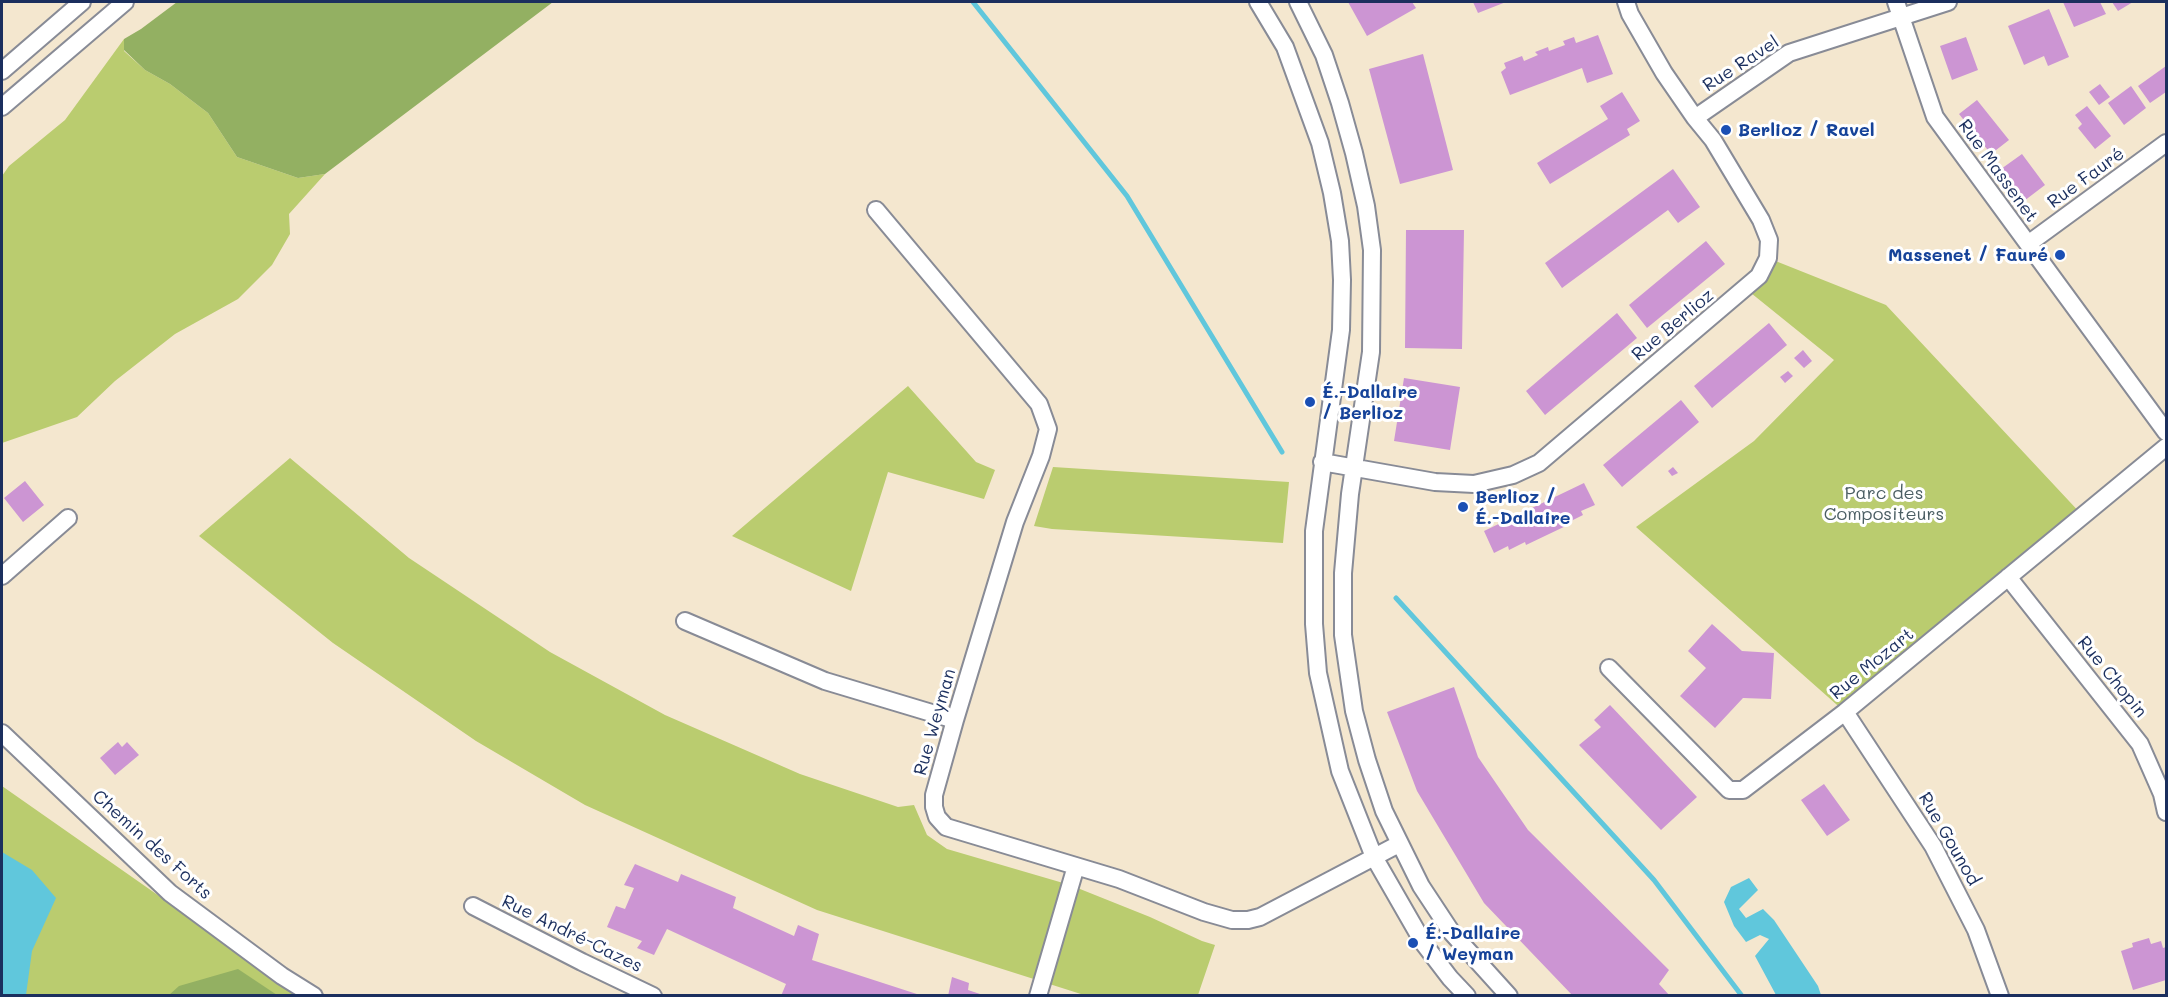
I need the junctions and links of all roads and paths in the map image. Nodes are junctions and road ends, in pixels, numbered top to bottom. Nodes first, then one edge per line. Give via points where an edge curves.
1 (82, 2) edge
2 (125, 2) edge
3 (1258, 2) edge
4 (1298, 2) edge
5 (1626, 2) edge
6 (1948, 2) edge
7 (1899, 9) edge
8 (2, 71) edge
9 (2, 108) edge
10 (1695, 118) junction
11 (2166, 142) edge
12 (876, 210) dead end
13 (2028, 244) junction
14 (2166, 432) edge
15 (2166, 447) edge
16 (1322, 462) junction
17 (1354, 468) junction
18 (68, 518) dead end
19 (2, 576) edge
20 (2008, 578) junction
21 (685, 621) dead end
22 (1608, 668) dead end
23 (1845, 712) junction
24 (955, 720) junction
25 (2, 733) edge
26 (2166, 812) edge
27 (1399, 844) junction
28 (1374, 857) junction
29 (1076, 866) junction
30 (473, 906) dead end
31 (314, 996) edge
32 (653, 996) edge
33 (1038, 996) edge
34 (1467, 996) edge
35 (1509, 996) edge
36 (2000, 996) edge

1 - 8 street
2 - 9 street
3 - 16 street via 1285,47 1320,143 1340,241 1341,330
4 - 17 street via 1324,55 1341,103 1366,206 1372,250 1371,352
5 - 10 street, Rue Berlioz
6 - 7 street, Rue Ravel
7 - 10 street, Rue Ravel via 1789,53
7 - 13 street, Rue Massenet via 1935,117
10 - 17 street, Rue Berlioz via 1713,140 1761,220 1769,240 1768,258 1759,276 1539,463 1513,475 1474,484 1435,482
11 - 13 street, Rue Fauré
12 - 24 street, Rue Weyman via 1039,404 1048,429 1015,522
13 - 14 street, Rue Massenet
15 - 20 street, Rue Mozart
16 - 17 street, Rue Berlioz
16 - 28 street via 1313,561 1318,673 1340,771
17 - 27 street via 1343,573 1346,664 1367,760
18 - 19 street
20 - 23 street, Rue Mozart
20 - 26 street, Rue Chopin via 2140,744
21 - 24 street via 825,681
22 - 23 street, Rue Mozart via 1729,790 1743,790
23 - 36 street, Rue Gounod via 1933,846 1976,930
24 - 29 street, Rue Weyman via 934,795 937,817 946,827
25 - 31 street, Chemin des Forts via 170,893
27 - 28 street, Rue Weyman
27 - 35 street via 1452,933
28 - 29 street, Rue Weyman via 1248,920 1215,916
28 - 34 street via 1424,944
29 - 33 street
30 - 32 street, Rue André-Cazes

